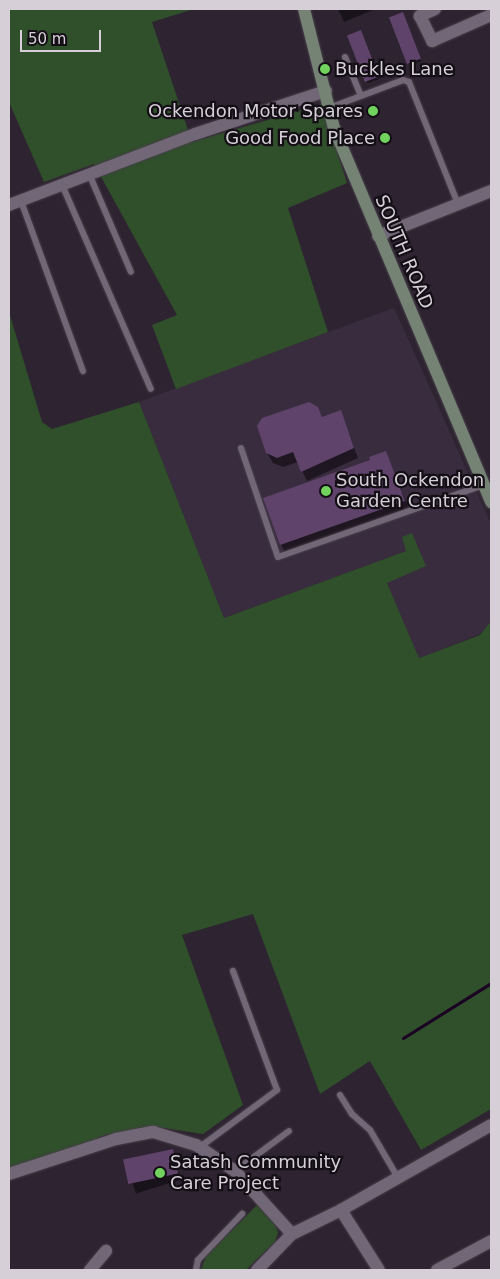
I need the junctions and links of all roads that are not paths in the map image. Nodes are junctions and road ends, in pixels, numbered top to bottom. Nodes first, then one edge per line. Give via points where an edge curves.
1 (304, 9) edge
2 (435, 9) edge
3 (491, 15) edge
4 (345, 58) dead end
5 (326, 91) junction
6 (361, 96) junction
7 (327, 108) junction
8 (90, 176) junction
9 (63, 187) junction
10 (491, 191) edge
11 (15, 203) edge
12 (458, 204) junction
13 (378, 236) junction
14 (131, 272) dead end
15 (83, 371) dead end
16 (150, 389) dead end
17 (241, 448) dead end
18 (484, 485) junction
19 (491, 502) edge
20 (233, 971) dead end
21 (340, 1095) dead end
22 (491, 1125) edge
23 (289, 1132) dead end
24 (200, 1147) junction
25 (235, 1171) junction
26 (9, 1174) edge
27 (398, 1178) junction
28 (341, 1210) junction
29 (242, 1214) dead end
30 (292, 1234) junction
31 (491, 1241) edge
32 (106, 1251) dead end
33 (90, 1270) edge
34 (196, 1270) edge
35 (257, 1270) edge
36 (379, 1270) edge
37 (437, 1270) edge

1 - 5 main road, SOUTH ROAD
2 - 3 street via 420,16 432,41
4 - 6 lane
5 - 7 main road, SOUTH ROAD
5 - 8 street via 203,131
6 - 7 lane
6 - 12 lane via 403,80 409,82
7 - 13 main road, SOUTH ROAD
8 - 9 street
8 - 14 lane
9 - 11 street
9 - 16 lane
10 - 12 street
11 - 15 lane
12 - 13 street
13 - 18 main road, SOUTH ROAD
17 - 18 lane via 278,556 453,493
18 - 19 main road, SOUTH ROAD
20 - 24 lane via 277,1090
21 - 27 lane via 352,1114 370,1130
22 - 27 street
23 - 25 lane
24 - 25 street
24 - 26 street via 152,1132 116,1138
25 - 30 street
27 - 28 street
28 - 30 street
28 - 36 street
29 - 34 lane via 198,1260
30 - 35 street
31 - 37 street
32 - 33 street

